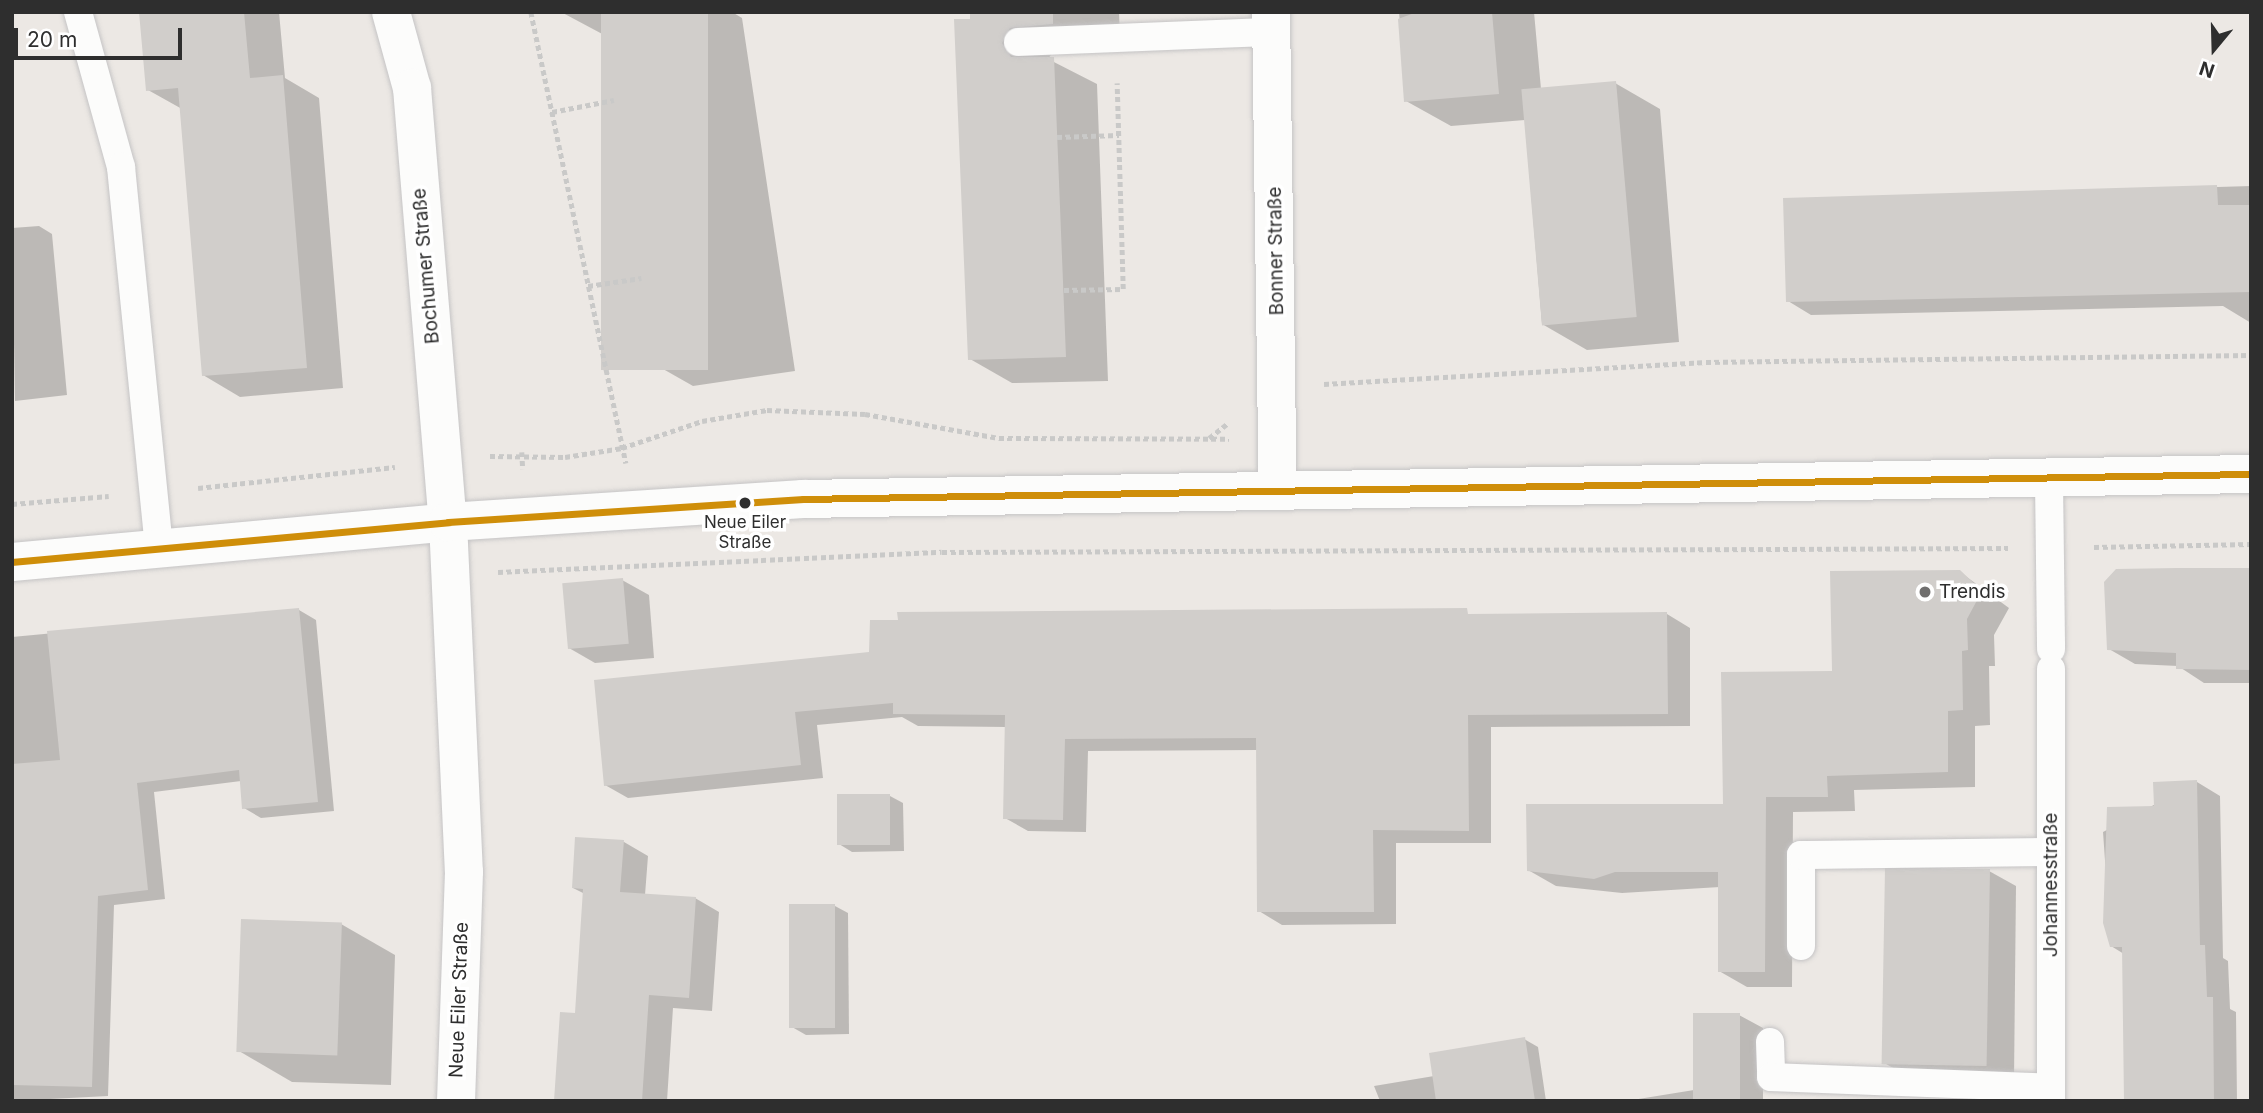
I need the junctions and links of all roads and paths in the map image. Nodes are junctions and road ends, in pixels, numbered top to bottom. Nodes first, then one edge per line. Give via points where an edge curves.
1 (78, 12) edge
2 (391, 12) edge
3 (531, 12) edge
4 (1271, 22) edge
5 (1116, 39) junction
6 (1018, 42) dead end
7 (614, 100) dead end
8 (552, 112) junction
9 (1119, 135) junction
10 (1057, 137) dead end
11 (641, 278) dead end
12 (588, 286) junction
13 (1064, 290) dead end
14 (2251, 355) edge
15 (1278, 386) junction
16 (622, 448) junction
17 (443, 461) junction
18 (2251, 474) edge
19 (2049, 480) junction
20 (1279, 491) junction
21 (156, 493) junction
22 (12, 504) edge
23 (636, 509) junction
24 (448, 522) junction
25 (2251, 544) edge
26 (159, 548) junction
27 (2050, 548) junction
28 (12, 562) edge
29 (450, 574) junction
30 (2051, 852) junction
31 (1801, 946) dead end
32 (1770, 1042) dead end
33 (2051, 1094) edge
34 (456, 1101) edge

1 - 21 lane via 121,167
2 - 17 street, Bochumer Straße via 412,88
3 - 8 path
4 - 5 lane
4 - 15 street, Bonner Straße
5 - 6 lane
5 - 9 path
7 - 8 path
8 - 12 path
9 - 10 path
9 - 13 path via 1123,289
11 - 12 path
12 - 16 path
14 - 15 path via 1706,362
15 - 16 path via 1208,439 999,438 865,414 767,411 702,421
15 - 20 street, Bonner Straße
16 - 17 path
16 - 23 path
17 - 21 path
17 - 24 street, Bochumer Straße
18 - 19 street
19 - 20 street
19 - 27 lane, Johannesstraße
20 - 23 street via 803,499
21 - 22 path
21 - 26 lane
23 - 24 street
24 - 26 street
24 - 29 street, Neue Eiler Straße
25 - 27 path
26 - 28 street
27 - 29 path via 943,552
27 - 30 lane, Johannesstraße
29 - 34 street, Neue Eiler Straße via 464,872
30 - 31 lane via 1801,855
30 - 33 lane, Johannesstraße
32 - 33 lane via 1770,1077

